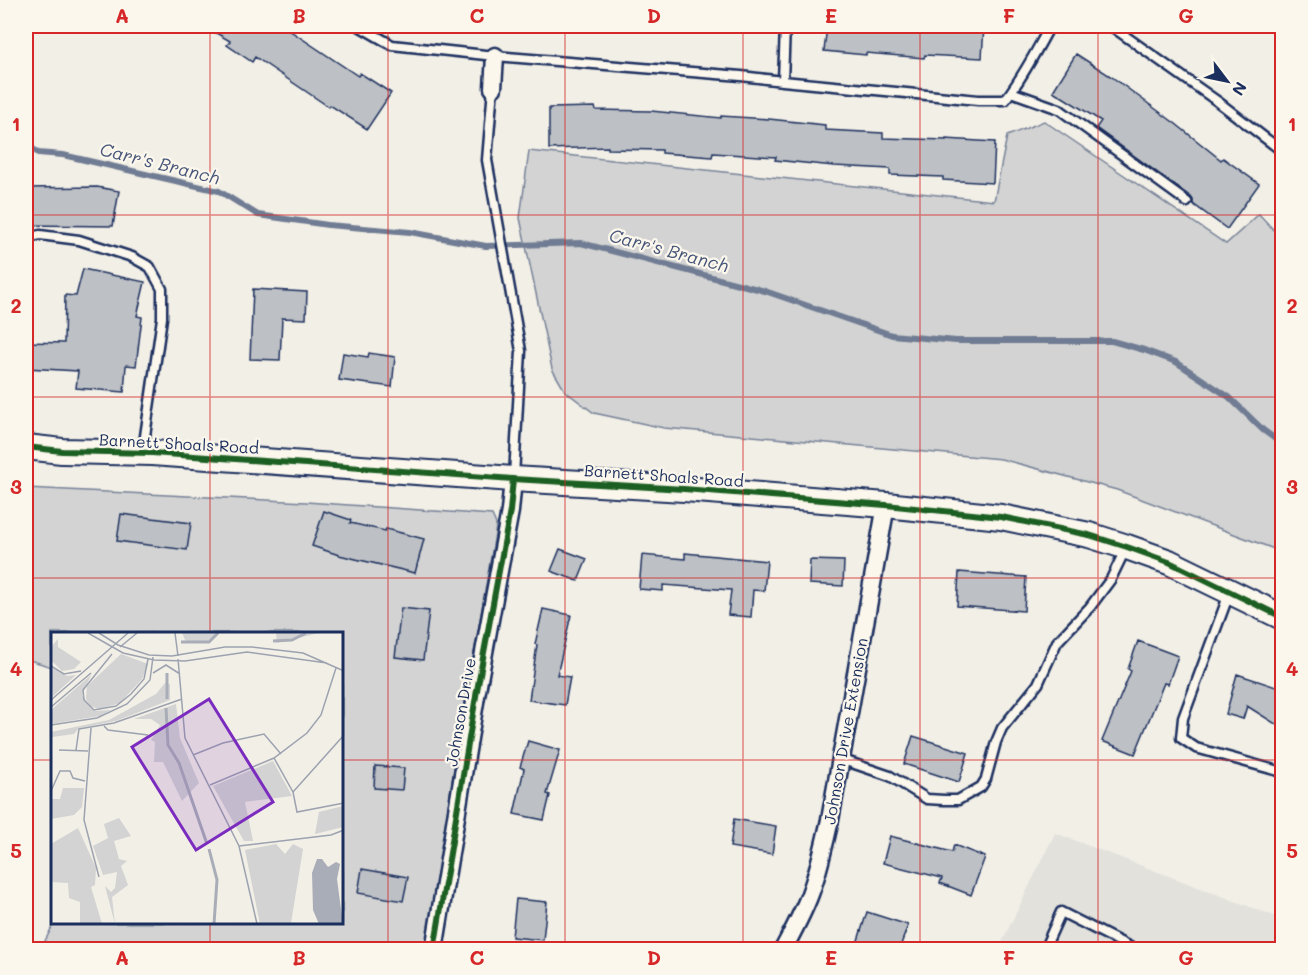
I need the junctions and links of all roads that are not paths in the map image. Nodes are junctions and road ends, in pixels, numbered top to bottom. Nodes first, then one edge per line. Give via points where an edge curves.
1 (359, 26) edge
2 (785, 26) edge
3 (1050, 26) edge
4 (1110, 26) edge
5 (495, 56) junction
6 (783, 81) junction
7 (493, 88) joint
8 (1011, 92) junction
9 (1282, 152) edge
10 (1187, 202) dead end
11 (26, 238) edge
12 (26, 447) edge
13 (142, 453) junction
14 (513, 479) junction
15 (886, 505) junction
16 (1127, 547) junction
17 (1230, 591) junction
18 (1282, 617) edge
19 (840, 759) junction
20 (1282, 772) edge
21 (434, 950) edge
22 (783, 950) edge
23 (1044, 950) edge
24 (1136, 950) edge

1 - 5 lane via 392,45
2 - 6 lane
3 - 8 lane
4 - 9 lane
5 - 6 lane
5 - 7 street
6 - 8 lane via 978,100 1005,100
7 - 14 lane via 487,160 521,351
8 - 10 lane via 1059,109
11 - 13 lane via 40,235 79,240 132,257 150,267 162,289 162,318
12 - 13 main road, Barnett Shoals Road
13 - 14 main road, Barnett Shoals Road
14 - 15 main road, Barnett Shoals Road
14 - 21 street, Johnson Drive
15 - 16 main road, Barnett Shoals Road via 1001,517
15 - 19 street, Johnson Drive Extension
16 - 17 main road, Barnett Shoals Road
16 - 19 lane via 1111,579 1057,642 1038,684 1002,728 981,787 958,800 927,799 890,776
17 - 18 main road, Barnett Shoals Road
17 - 20 lane via 1183,718 1181,738 1196,748
19 - 22 street, Johnson Drive Extension via 823,852 811,892
23 - 24 lane via 1061,912

